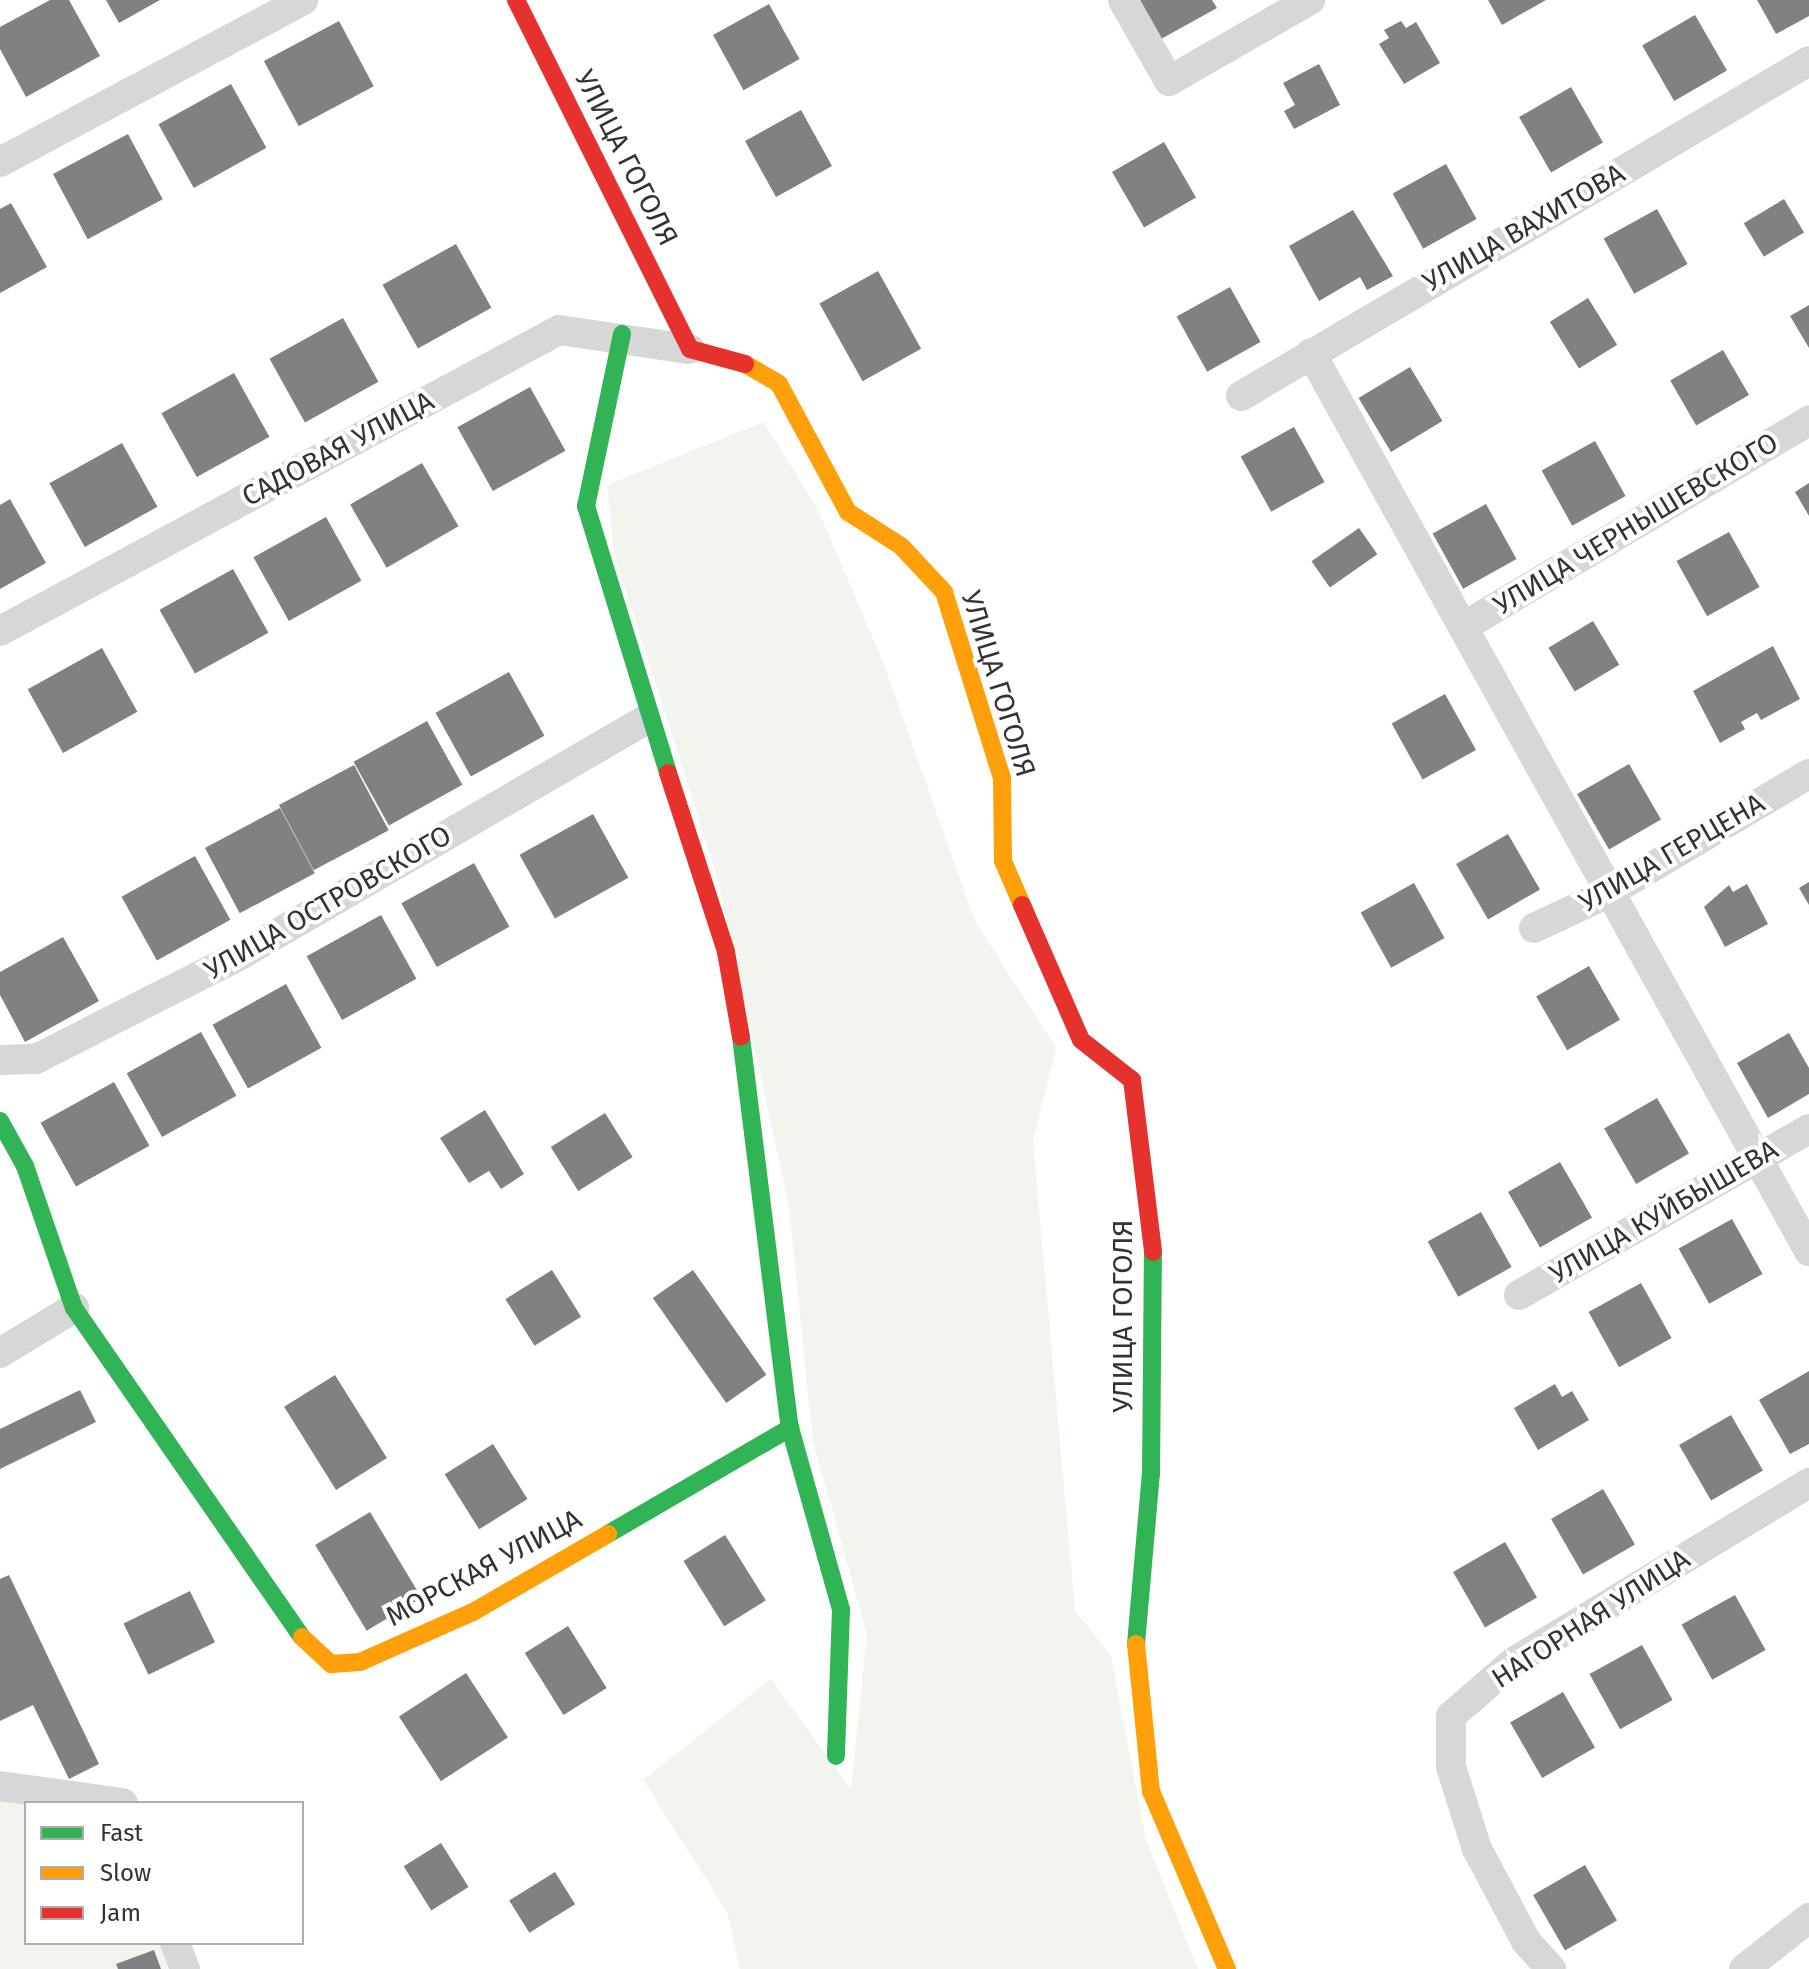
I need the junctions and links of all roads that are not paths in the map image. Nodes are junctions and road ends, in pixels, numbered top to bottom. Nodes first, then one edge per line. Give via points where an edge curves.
1 (303, 0) edge
2 (516, 0) edge
3 (1123, 0) edge
4 (1310, 0) edge
5 (1809, 61) edge
6 (0, 162) edge
7 (622, 334) junction
8 (690, 349) junction
9 (1311, 353) junction
10 (1241, 396) dead end
11 (1809, 421) edge
12 (1463, 627) junction
13 (0, 631) edge
14 (646, 720) junction
15 (1809, 774) edge
16 (1610, 892) junction
17 (1534, 928) dead end
18 (0, 1060) edge
19 (0, 1121) edge
20 (1809, 1129) edge
21 (1758, 1160) junction
22 (1809, 1251) edge
23 (1519, 1295) dead end
24 (74, 1308) junction
25 (0, 1353) edge
26 (790, 1428) junction
27 (1809, 1483) edge
28 (836, 1756) dead end
29 (0, 1786) edge
30 (109, 1801) edge
31 (1809, 1918) edge
32 (176, 1945) edge
33 (185, 1969) edge
34 (1227, 1969) edge
35 (1551, 1969) edge
36 (1744, 1969) edge

1 - 6 street
2 - 8 street, УЛИЦА ГОГОЛЯ
3 - 4 street via 1169,81
5 - 9 street, УЛИЦА ВАХИТОВА
7 - 8 street, САДОВАЯ УЛИЦА
7 - 13 street, САДОВАЯ УЛИЦА via 559,330
7 - 14 street via 586,506
8 - 34 street, УЛИЦА ГОГОЛЯ via 726,353 779,384 848,512 901,546 944,592 1002,778 1003,861 1081,1040 1132,1080 1150,1190 1155,1288 1151,1474 1133,1616 1151,1791
9 - 10 street, УЛИЦА ВАХИТОВА
9 - 12 street
11 - 12 street, УЛИЦА ЧЕРНЫШЕВСКОГО
12 - 16 street
14 - 18 street, УЛИЦА ОСТРОВСКОГО via 240,955 36,1059
14 - 26 street via 692,832 726,952 751,1093
15 - 16 street, УЛИЦА ГЕРЦЕНА
16 - 17 street, УЛИЦА ГЕРЦЕНА
16 - 21 street
19 - 24 street, МОРСКАЯ УЛИЦА via 25,1166
20 - 21 street, УЛИЦА КУЙБЫШЕВА
21 - 22 street
21 - 23 street, УЛИЦА КУЙБЫШЕВА
24 - 25 street
24 - 26 street, МОРСКАЯ УЛИЦА via 296,1632 331,1664 360,1662 473,1612
26 - 28 street via 841,1610
27 - 35 street, НАГОРНАЯ УЛИЦА via 1515,1661 1451,1716 1451,1767 1477,1849 1526,1941
29 - 30 street
31 - 36 street
32 - 33 street

